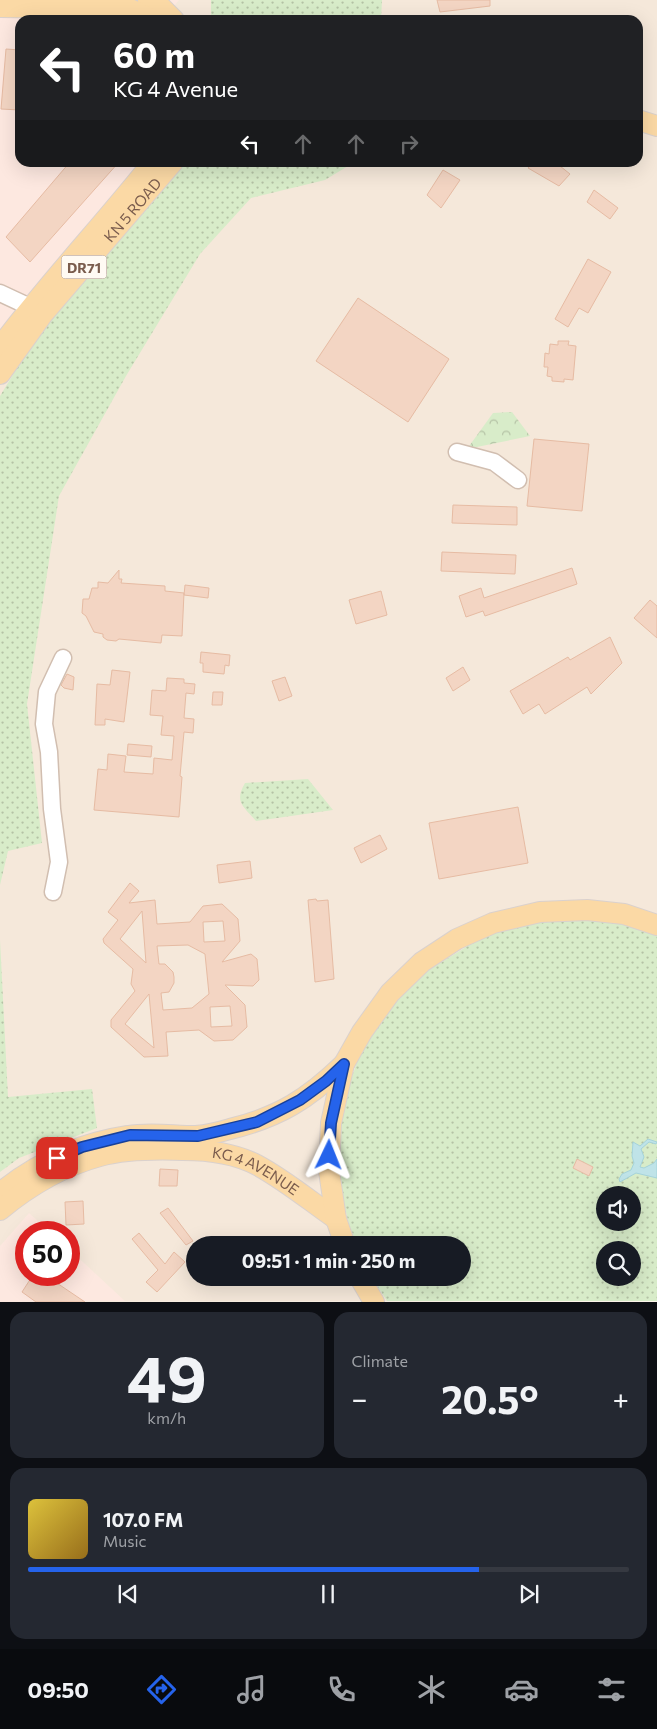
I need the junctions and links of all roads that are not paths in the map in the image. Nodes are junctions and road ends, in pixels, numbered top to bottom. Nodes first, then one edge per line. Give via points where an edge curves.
1 (148, 0) edge
2 (0, 7) edge
3 (143, 15) edge
4 (169, 15) edge
5 (643, 107) edge
6 (657, 111) edge
7 (643, 122) edge
8 (657, 126) edge
9 (149, 167) edge
10 (169, 167) edge
11 (0, 293) edge
12 (30, 307) junction
13 (0, 347) edge
14 (0, 374) edge
15 (457, 452) dead end
16 (518, 480) dead end
17 (63, 658) dead end
18 (53, 892) dead end
19 (657, 926) edge
20 (344, 1064) junction
21 (0, 1193) edge
22 (0, 1210) edge
23 (336, 1219) junction
24 (342, 1236) edge
25 (365, 1286) edge
26 (374, 1302) edge

1 - 4 main road
2 - 3 main road via 130,9
5 - 6 main road
7 - 8 main road
9 - 12 main road, KN 5 ROAD / DR71
10 - 14 main road, KN 5 ROAD / DR71 via 43,314
11 - 12 street
12 - 13 main road, KN 5 ROAD / DR71
15 - 16 street via 494,462
17 - 18 street via 48,692 44,724 59,862
19 - 20 main road via 624,914 587,910 540,912 493,923 457,939 422,962 390,993
20 - 21 main road, KG 4 AVENUE via 300,1100 257,1122 198,1136 130,1135 82,1147 44,1163
20 - 23 main road via 331,1123 329,1171
22 - 23 main road, KG 4 AVENUE via 48,1178 99,1156 142,1150 207,1150 257,1165
23 - 24 main road
25 - 26 main road

